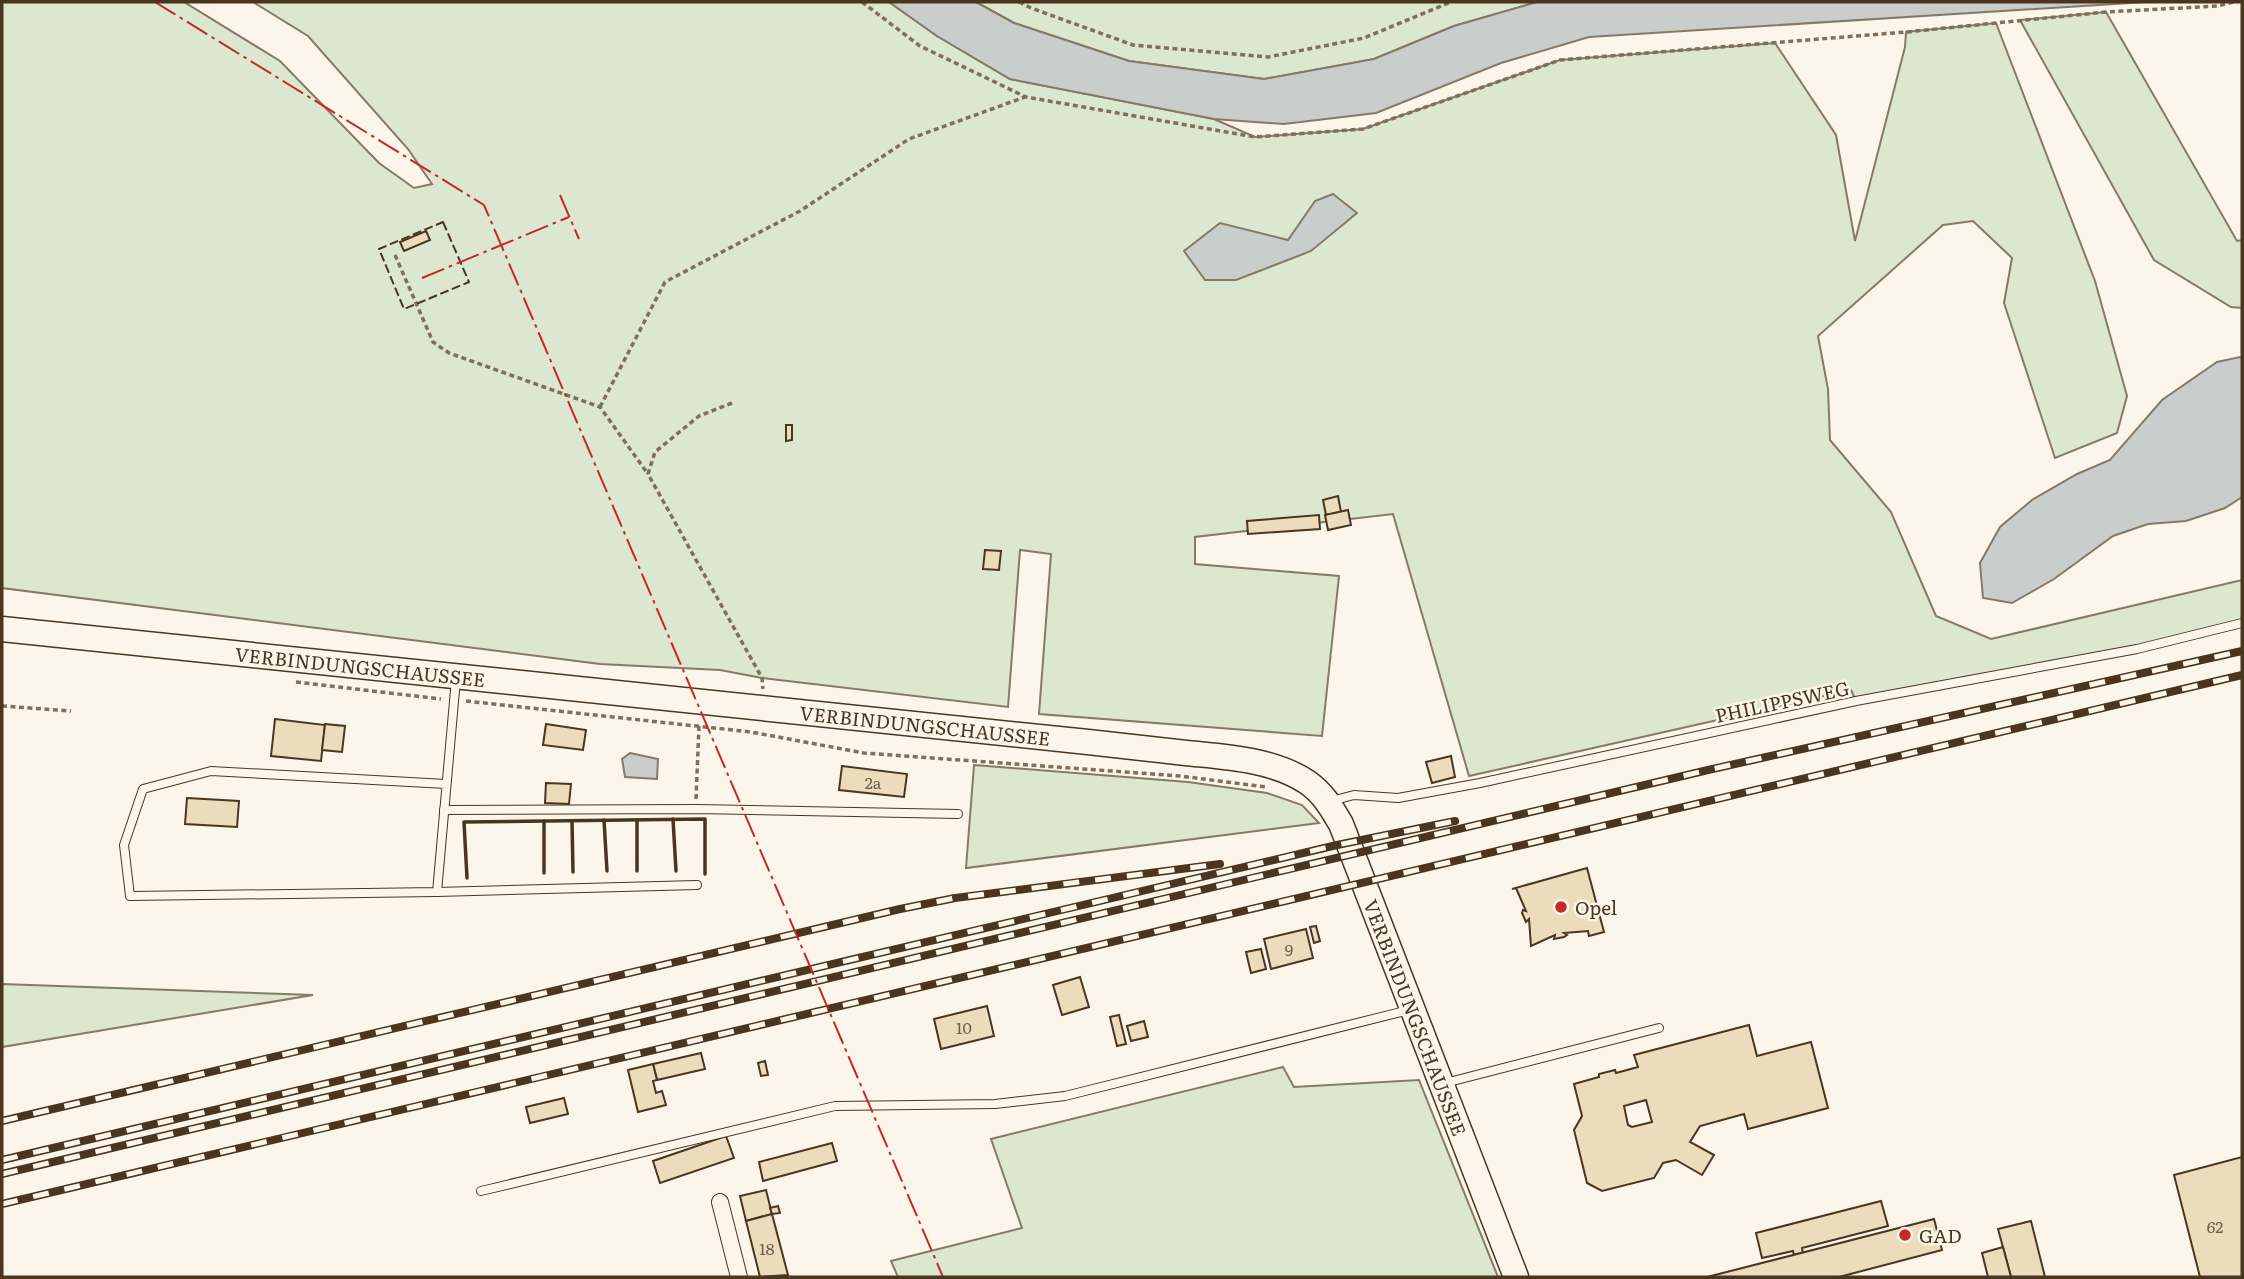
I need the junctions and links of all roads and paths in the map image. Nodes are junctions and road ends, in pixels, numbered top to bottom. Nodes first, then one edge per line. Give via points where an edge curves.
1 (862, 2) edge
2 (1019, 2) edge
3 (1451, 2) edge
4 (2233, 2) edge
5 (1026, 97) junction
6 (395, 255) dead end
7 (732, 403) dead end
8 (600, 407) junction
9 (648, 474) junction
10 (2242, 623) edge
11 (2, 629) edge
12 (289, 682) dead end
13 (454, 688) junction
14 (2, 706) edge
15 (765, 709) junction
16 (71, 711) dead end
17 (699, 714) junction
18 (446, 784) junction
19 (1267, 788) dead end
20 (1328, 802) junction
21 (696, 809) junction
22 (444, 810) junction
23 (958, 814) dead end
24 (697, 885) dead end
25 (437, 892) junction
26 (1411, 1009) junction
27 (1659, 1028) dead end
28 (1441, 1084) junction
29 (481, 1191) dead end
30 (720, 1202) dead end
31 (740, 1277) edge
32 (1516, 1277) edge

1 - 5 path via 920,46
2 - 3 path via 1133,45 1268,57 1364,37
4 - 5 path via 1560,60 1363,129 1255,137
5 - 8 path via 909,139 800,211 665,282
6 - 8 path via 433,342 449,353
7 - 9 path via 699,416 655,452
8 - 9 path
9 - 15 path via 762,678
10 - 20 lane, PHILIPPSWEG via 2137,649 1856,701 1480,783 1398,799 1354,795
11 - 13 main road, VERBINDUNGSCHAUSSEE
12 - 13 path
13 - 17 main road, VERBINDUNGSCHAUSSEE
13 - 17 path
13 - 18 lane
14 - 16 path
15 - 17 main road, VERBINDUNGSCHAUSSEE
15 - 20 main road, VERBINDUNGSCHAUSSEE via 1226,757 1285,771 1305,781
17 - 19 path via 751,732 864,753 1180,776
17 - 21 path
18 - 22 lane
18 - 25 lane via 211,771 143,789 124,845 130,896
20 - 26 main road, VERBINDUNGSCHAUSSEE via 1349,842
21 - 22 lane
21 - 23 lane
22 - 25 lane
24 - 25 lane
26 - 28 main road, VERBINDUNGSCHAUSSEE
26 - 29 lane via 1065,1096 995,1104 835,1106
27 - 28 lane
28 - 32 main road, VERBINDUNGSCHAUSSEE
30 - 31 street

